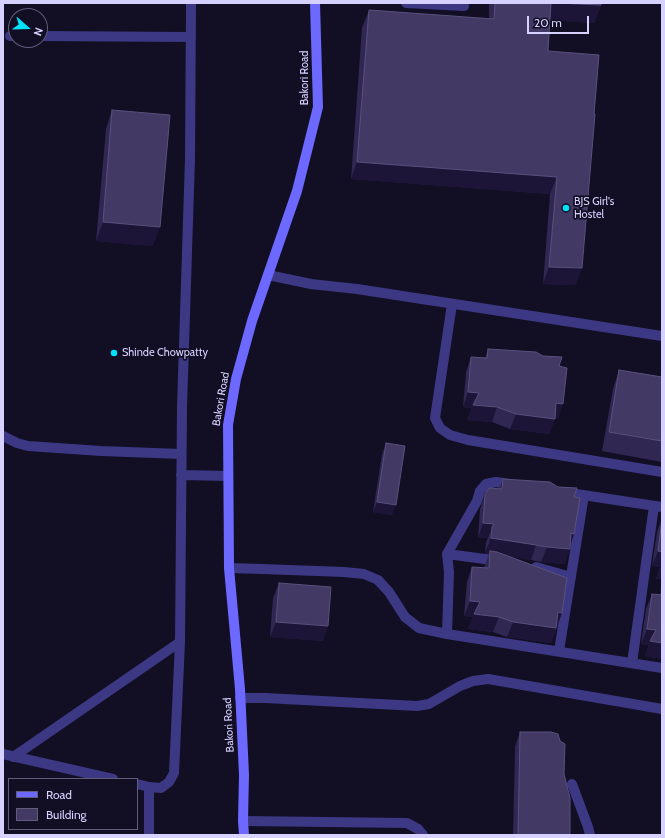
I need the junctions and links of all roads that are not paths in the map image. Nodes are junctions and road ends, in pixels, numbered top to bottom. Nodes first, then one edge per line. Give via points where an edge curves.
1 (191, 3) edge
2 (315, 3) edge
3 (406, 3) edge
4 (464, 6) dead end
5 (48, 36) edge
6 (191, 37) junction
7 (268, 275) junction
8 (452, 304) junction
9 (662, 336) edge
10 (3, 436) edge
11 (181, 454) junction
12 (662, 472) edge
13 (181, 475) junction
14 (228, 476) junction
15 (525, 486) edge
16 (554, 491) edge
17 (584, 495) junction
18 (658, 507) edge
19 (447, 554) junction
20 (512, 563) edge
21 (524, 565) edge
22 (229, 568) junction
23 (571, 577) junction
24 (446, 634) junction
25 (180, 642) junction
26 (559, 651) junction
27 (632, 663) junction
28 (662, 668) edge
29 (240, 698) junction
30 (662, 709) edge
31 (8, 755) edge
32 (109, 778) edge
33 (138, 784) edge
34 (572, 784) dead end
35 (149, 787) junction
36 (243, 821) junction
37 (149, 835) edge
38 (244, 835) edge
39 (423, 835) edge
40 (590, 835) edge

1 - 6 street
2 - 7 street, Bakori Road via 318,107 297,191
3 - 4 street
5 - 6 street
6 - 11 street
7 - 8 street via 311,284
7 - 14 street, Bakori Road via 236,379 228,425
8 - 9 street
8 - 12 street via 435,418 440,428 450,435 468,440
10 - 11 street via 28,446
11 - 13 street
13 - 14 street
13 - 25 street
14 - 22 street, Bakori Road
15 - 19 street via 496,482 486,484
16 - 17 street
17 - 18 street
17 - 23 street
18 - 27 street
19 - 20 street
19 - 24 street via 449,572
21 - 23 street
22 - 24 street via 364,574 378,580 405,617 419,628
22 - 29 street, Bakori Road
23 - 26 street
24 - 26 street
25 - 31 street
25 - 35 street via 174,773 169,782 161,788
26 - 27 street
27 - 28 street
29 - 30 street via 417,706 428,704 473,681 488,679
29 - 36 street, Bakori Road via 244,775
31 - 32 street
33 - 35 street
34 - 40 street
35 - 37 street
36 - 38 street, Bakori Road
36 - 39 street via 407,823

